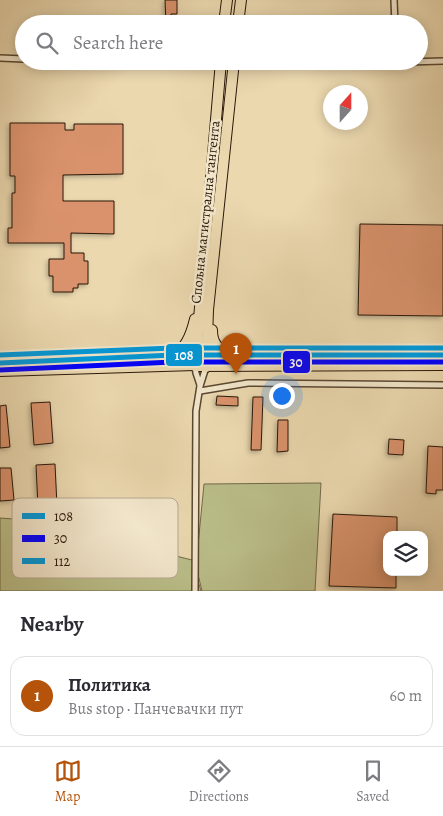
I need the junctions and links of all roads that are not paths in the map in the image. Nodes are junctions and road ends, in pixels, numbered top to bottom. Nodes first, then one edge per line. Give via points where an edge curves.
1 (227, 0) edge
2 (241, 0) edge
3 (394, 0) edge
4 (225, 15) edge
5 (239, 15) edge
6 (395, 15) edge
7 (0, 58) edge
8 (15, 59) edge
9 (428, 61) edge
10 (443, 61) edge
11 (220, 70) edge
12 (233, 70) edge
13 (201, 296) junction
14 (208, 310) junction
15 (174, 355) junction
16 (201, 355) junction
17 (231, 355) junction
18 (443, 355) edge
19 (0, 363) edge
20 (443, 365) edge
21 (201, 366) junction
22 (0, 372) edge
23 (443, 385) edge
24 (200, 388) junction
25 (196, 591) edge

1 - 4 highway
2 - 5 highway
3 - 6 street
7 - 8 street
9 - 10 street
11 - 13 highway, Спољна магистрална тангента
12 - 14 highway, Спољна магистрална тангента
13 - 15 highway via 187,342
13 - 16 highway, Спољна магистрална тангента
14 - 16 highway, Спољна магистрална тангента
14 - 17 highway via 214,342 219,350
15 - 16 main road
15 - 19 main road
16 - 17 highway
16 - 21 highway, Спољна магистрална тангента
17 - 18 highway
20 - 21 highway
21 - 22 main road
21 - 24 street
21 - 24 street via 196,372
23 - 24 street via 248,383 208,391
24 - 25 street via 196,412

